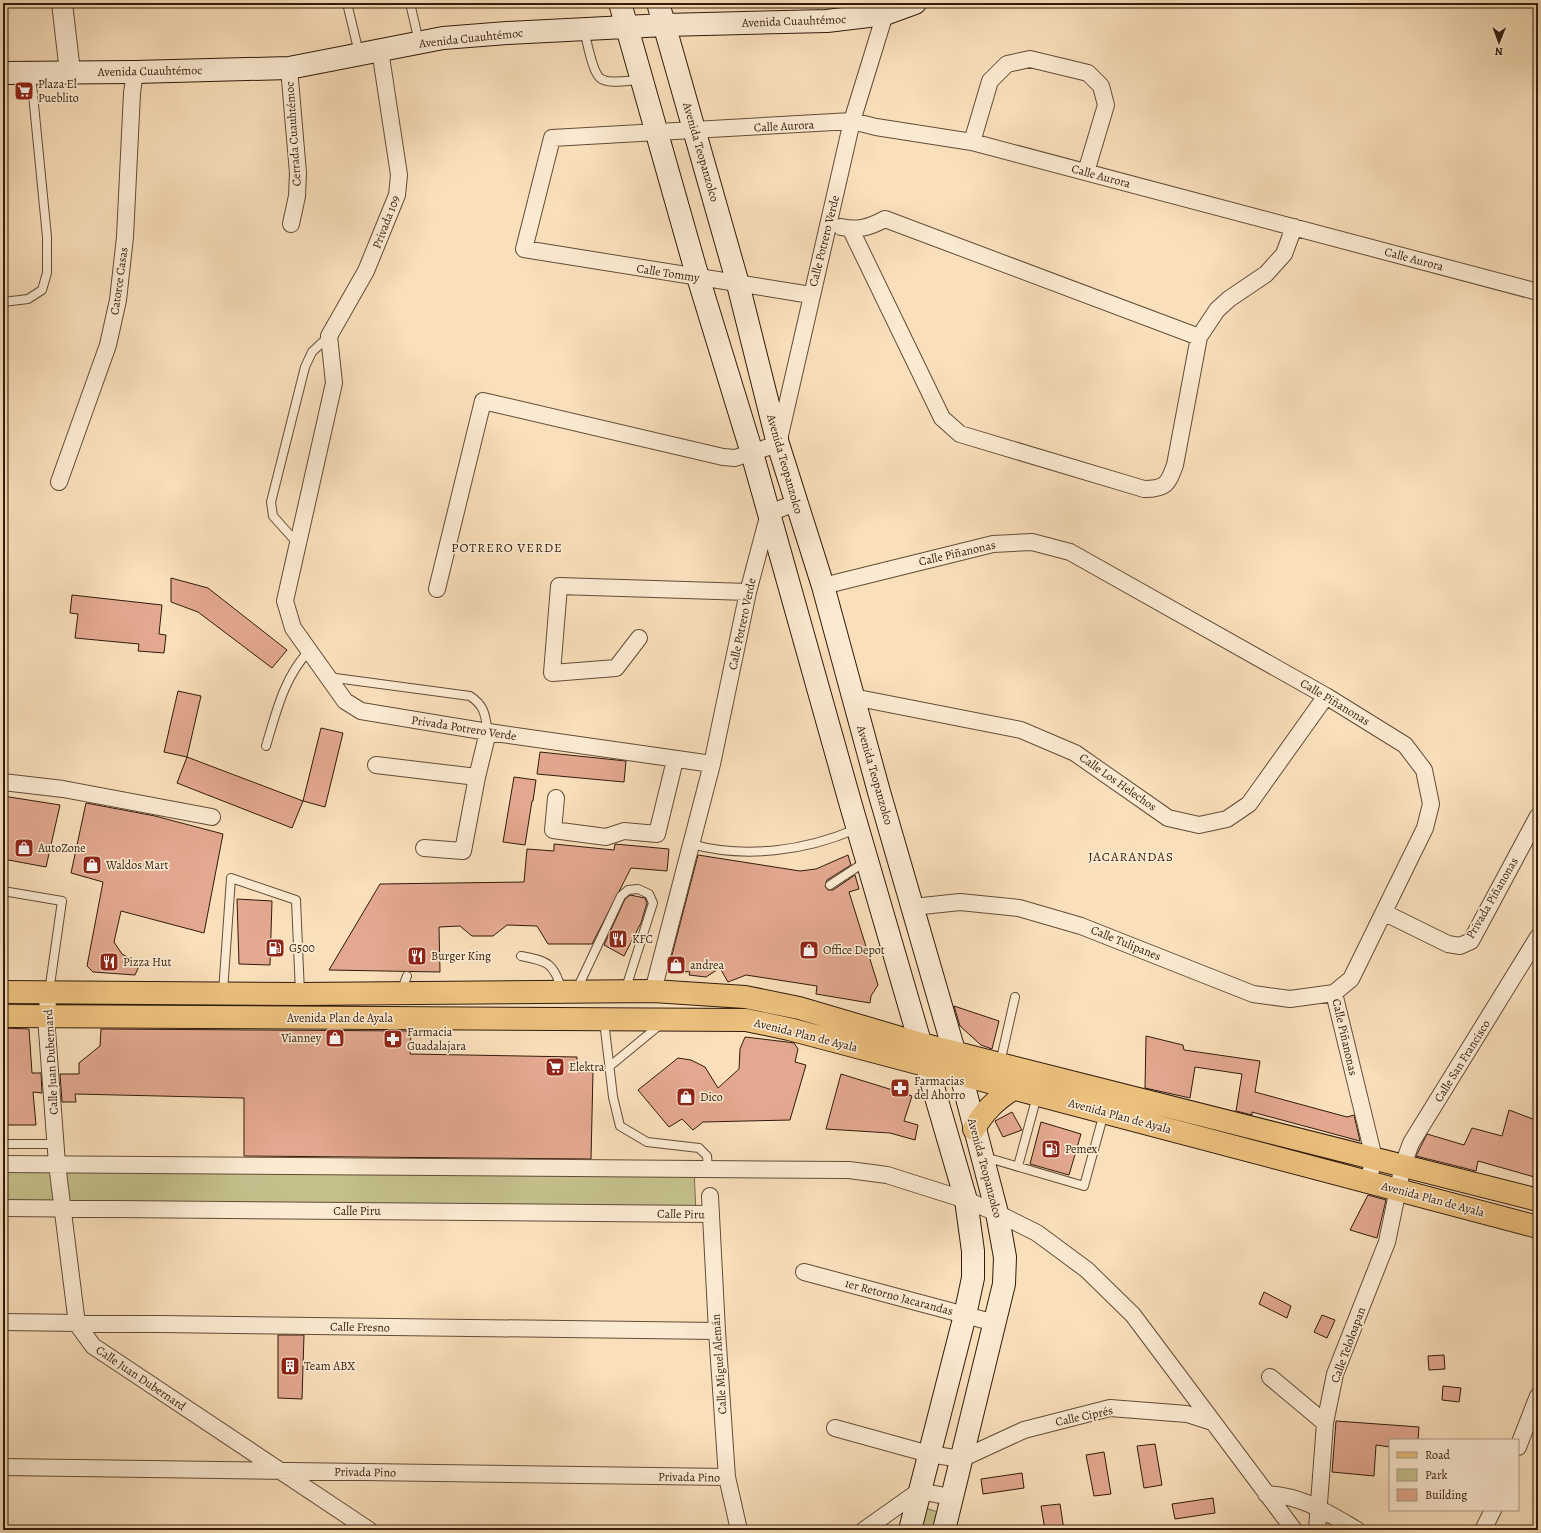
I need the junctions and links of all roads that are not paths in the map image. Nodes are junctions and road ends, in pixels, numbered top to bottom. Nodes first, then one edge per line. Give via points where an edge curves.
1 (62, 3) edge
2 (347, 3) edge
3 (410, 3) edge
4 (620, 3) edge
5 (658, 3) edge
6 (915, 3) edge
7 (857, 11) edge
8 (885, 14) junction
9 (665, 25) junction
10 (627, 28) junction
11 (584, 30) junction
12 (419, 43) junction
13 (380, 50) junction
14 (359, 54) junction
15 (289, 68) junction
16 (30, 72) junction
17 (70, 72) junction
18 (135, 72) junction
19 (3, 73) edge
20 (641, 80) junction
21 (852, 121) junction
22 (695, 131) junction
23 (656, 134) junction
24 (972, 142) junction
25 (1086, 172) junction
26 (292, 224) dead end
27 (829, 225) junction
28 (1294, 228) junction
29 (851, 230) junction
30 (524, 250) joint
31 (698, 278) junction
32 (738, 284) junction
33 (1538, 292) edge
34 (811, 295) junction
35 (3, 302) edge
36 (328, 336) junction
37 (1199, 337) junction
38 (778, 444) junction
39 (752, 453) junction
40 (60, 482) dead end
41 (796, 503) junction
42 (769, 513) junction
43 (298, 544) junction
44 (823, 586) junction
45 (437, 589) dead end
46 (748, 592) junction
47 (639, 638) dead end
48 (309, 651) junction
49 (328, 677) junction
50 (1326, 696) junction
51 (853, 697) junction
52 (488, 732) junction
53 (266, 746) dead end
54 (675, 760) junction
55 (712, 764) junction
56 (376, 765) dead end
57 (477, 777) junction
58 (3, 782) edge
59 (880, 792) junction
60 (556, 798) dead end
61 (850, 802) junction
62 (1538, 816) edge
63 (212, 817) dead end
64 (858, 828) junction
65 (691, 844) junction
66 (424, 848) dead end
67 (868, 861) junction
68 (830, 885) dead end
69 (3, 891) edge
70 (913, 907) junction
71 (1385, 913) junction
72 (1538, 937) edge
73 (521, 956) dead end
74 (625, 991) junction
75 (652, 991) junction
76 (3, 992) edge
77 (569, 992) junction
78 (49, 993) junction
79 (223, 993) junction
80 (1334, 993) junction
81 (300, 994) junction
82 (1015, 997) dead end
83 (3, 1016) edge
84 (46, 1017) junction
85 (604, 1018) junction
86 (667, 1019) junction
87 (921, 1044) junction
88 (954, 1052) junction
89 (1000, 1064) junction
90 (610, 1066) junction
91 (929, 1066) junction
92 (961, 1075) junction
93 (1013, 1089) junction
94 (1037, 1095) junction
95 (1104, 1112) junction
96 (974, 1129) junction
97 (3, 1144) edge
98 (56, 1144) junction
99 (981, 1155) junction
100 (1374, 1158) junction
101 (3, 1164) edge
102 (57, 1164) junction
103 (1403, 1165) junction
104 (1018, 1166) junction
105 (708, 1168) junction
106 (1368, 1182) junction
107 (1398, 1189) junction
108 (710, 1196) dead end
109 (966, 1200) junction
110 (1538, 1200) edge
111 (3, 1208) edge
112 (63, 1208) junction
113 (997, 1213) junction
114 (711, 1214) junction
115 (1538, 1227) edge
116 (804, 1272) dead end
117 (966, 1315) junction
118 (3, 1322) edge
119 (995, 1323) junction
120 (78, 1324) junction
121 (717, 1331) junction
122 (1270, 1377) dead end
123 (1538, 1396) edge
124 (1212, 1422) junction
125 (1325, 1423) junction
126 (835, 1428) dead end
127 (1519, 1444) edge
128 (928, 1454) junction
129 (961, 1460) junction
130 (3, 1467) edge
131 (282, 1471) junction
132 (727, 1477) junction
133 (919, 1491) junction
134 (1266, 1494) junction
135 (952, 1497) junction
136 (1318, 1507) junction
137 (1492, 1511) edge
138 (369, 1530) edge
139 (739, 1530) edge
140 (864, 1530) edge
141 (910, 1530) edge
142 (944, 1530) edge
143 (1294, 1530) edge
144 (1317, 1530) edge
145 (1357, 1530) edge
146 (1483, 1530) edge

1 - 17 street
2 - 14 lane
3 - 12 lane
4 - 10 main road
5 - 9 main road, Avenida Teopanzolco
6 - 8 main road, Avenida Cuauhtémoc
7 - 8 main road, Avenida Cuauhtémoc
7 - 9 main road, Avenida Cuauhtémoc via 827,21
8 - 21 street, Calle Potrero Verde
9 - 10 main road, Avenida Cuauhtémoc
9 - 22 main road, Avenida Teopanzolco
10 - 11 main road, Avenida Cuauhtémoc
10 - 20 main road
11 - 12 main road, Avenida Cuauhtémoc via 443,38
11 - 20 lane via 600,78 610,81
12 - 13 main road, Avenida Cuauhtémoc
13 - 14 main road, Avenida Cuauhtémoc
13 - 36 street, Privada 109 via 399,175 397,195 366,270
14 - 15 main road, Avenida Cuauhtémoc
15 - 18 main road, Avenida Cuauhtémoc
15 - 26 street, Cerrada Cuauhtémoc via 298,173
16 - 17 main road, Avenida Cuauhtémoc
16 - 19 main road, Avenida Cuauhtémoc
16 - 35 lane via 47,237 47,273 42,290 28,299
17 - 18 main road, Avenida Cuauhtémoc
18 - 40 street, Catorce Casas via 125,237 118,300 108,345
20 - 23 main road
21 - 22 street, Calle Aurora
21 - 24 street, Calle Aurora
21 - 27 street, Calle Potrero Verde
22 - 23 street, Calle Aurora
22 - 32 main road, Avenida Teopanzolco
23 - 30 street, Calle Aurora via 552,138
23 - 31 main road
24 - 25 street, Calle Aurora
24 - 25 street via 990,81 1007,64 1030,59 1088,73 1101,86 1106,105
25 - 28 street, Calle Aurora
27 - 29 street
27 - 34 street, Calle Potrero Verde
28 - 33 street, Calle Aurora
28 - 37 street via 1284,254 1266,274 1217,310
29 - 37 street via 868,228 885,219
29 - 37 street via 942,418 960,434 1144,489 1160,489 1169,482 1175,465
30 - 31 street, Calle Tommy
31 - 32 street, Calle Tommy
31 - 39 main road
32 - 34 street, Calle Tommy
32 - 38 main road, Avenida Teopanzolco
34 - 38 street, Calle Potrero Verde
36 - 43 street, Privada Potrero Verde via 334,383
36 - 43 lane via 312,352 305,366 271,502 273,516
38 - 39 street
38 - 41 main road, Avenida Teopanzolco
39 - 42 main road
39 - 45 street via 735,458 723,457 483,401
41 - 42 street
41 - 44 main road, Avenida Teopanzolco
42 - 46 street, Calle Potrero Verde
42 - 61 main road
43 - 48 street, Privada Potrero Verde via 285,601 293,628
44 - 50 street, Calle Piñanonas via 993,544 1032,542 1070,552
44 - 51 main road, Avenida Teopanzolco
46 - 47 street via 559,586 552,672 616,668
46 - 55 street, Calle Potrero Verde
48 - 49 street, Privada Potrero Verde
48 - 53 lane via 297,664 279,701
49 - 52 street, Privada Potrero Verde via 344,701 362,711
49 - 52 lane via 470,696 480,702
50 - 51 street, Calle Los Helechos via 1249,804 1227,819 1199,825 1168,818 1075,753 1021,730
50 - 71 street, Calle Piñanonas via 1405,745 1424,770 1431,804 1425,828
51 - 59 main road, Avenida Teopanzolco
52 - 54 street, Privada Potrero Verde
52 - 57 street
54 - 55 street
54 - 60 street via 657,834 624,831 606,837 553,830
55 - 65 street, Calle Potrero Verde
56 - 57 street
57 - 66 street via 464,851
58 - 63 street via 63,788
59 - 61 main road
59 - 70 main road, Avenida Teopanzolco
61 - 64 main road
62 - 71 street, Privada Piñanonas via 1471,941 1460,946 1448,944
64 - 65 lane via 795,847 761,852 736,852
64 - 67 main road
65 - 75 street, Calle Potrero Verde
67 - 68 lane
67 - 87 main road
69 - 78 lane via 62,901
70 - 80 street, Calle Tulipanes via 960,902 1019,908 1081,926 1253,994 1290,999
70 - 88 main road, Avenida Teopanzolco
71 - 80 street, Calle Piñanonas via 1351,979
72 - 103 street, Calle San Francisco via 1411,1143
73 - 77 lane via 544,961 558,974
74 - 75 main road, Avenida Plan de Ayala
74 - 77 main road, Avenida Plan de Ayala
74 - 77 lane via 653,903 649,894 638,889 628,890 621,896
75 - 87 main road, Avenida Plan de Ayala via 745,997 799,1008
76 - 78 main road, Avenida Plan de Ayala
77 - 81 main road, Avenida Plan de Ayala via 404,984
78 - 79 main road, Avenida Plan de Ayala
78 - 84 street, Calle Juan Dubernard
79 - 81 main road, Avenida Plan de Ayala
79 - 81 lane via 231,878 296,900
80 - 100 street, Calle Piñanonas
82 - 89 lane
83 - 84 main road, Avenida Plan de Ayala
84 - 85 main road, Avenida Plan de Ayala
84 - 98 street, Calle Juan Dubernard
85 - 86 main road, Avenida Plan de Ayala
85 - 90 lane
86 - 90 lane
86 - 91 main road, Avenida Plan de Ayala via 746,1020
87 - 88 main road, Avenida Plan de Ayala
87 - 91 main road
88 - 89 main road, Avenida Plan de Ayala
88 - 92 main road, Avenida Teopanzolco
89 - 100 main road, Avenida Plan de Ayala
90 - 105 lane via 613,1098 620,1126 647,1142 699,1148 707,1156
91 - 92 main road, Avenida Plan de Ayala
91 - 109 main road
92 - 93 main road, Avenida Plan de Ayala
92 - 96 main road, Avenida Teopanzolco
93 - 94 main road, Avenida Plan de Ayala
93 - 96 main road via 994,1102
94 - 95 main road, Avenida Plan de Ayala
94 - 104 lane
95 - 104 lane via 1084,1186
95 - 106 main road, Avenida Plan de Ayala
96 - 99 main road, Avenida Teopanzolco
97 - 98 lane
98 - 102 street, Calle Juan Dubernard
99 - 104 lane
99 - 113 main road, Avenida Teopanzolco
100 - 103 main road, Avenida Plan de Ayala
100 - 106 street, Calle Piñanonas
101 - 102 street
102 - 105 street
102 - 112 street, Calle Juan Dubernard
103 - 107 street, Calle San Francisco
103 - 110 main road, Avenida Plan de Ayala
105 - 109 street via 849,1170 887,1175
106 - 107 main road, Avenida Plan de Ayala
107 - 115 main road, Avenida Plan de Ayala
107 - 125 street, Calle Teloloapan via 1387,1242 1335,1374
108 - 114 street, Calle Miguel Alemán
109 - 113 street
109 - 117 main road via 973,1250 973,1278
111 - 112 street, Calle Piru
112 - 114 street, Calle Piru
112 - 120 street, Calle Juan Dubernard
113 - 119 main road, Avenida Teopanzolco via 1005,1257 1004,1284
113 - 124 street via 1037,1233 1086,1270 1133,1315
114 - 121 street, Calle Miguel Alemán
116 - 117 street, 1er Retorno Jacarandas
117 - 119 street, 1er Retorno Jacarandas
117 - 128 main road
118 - 120 street, Calle Fresno
119 - 129 main road, Avenida Teopanzolco
120 - 121 street, Calle Fresno
120 - 131 street, Calle Juan Dubernard via 93,1346
121 - 132 street, Calle Miguel Alemán
122 - 125 street
123 - 127 street
124 - 129 street, Calle Ciprés via 1187,1414 1110,1408 1024,1430
124 - 134 street
125 - 136 street, Calle Teloloapan
126 - 128 street
128 - 129 street
128 - 133 main road
129 - 135 main road, Avenida Teopanzolco
130 - 131 street, Privada Pino
131 - 132 street, Privada Pino
131 - 138 street, Calle Juan Dubernard
132 - 139 street, Calle Miguel Alemán
133 - 135 street
133 - 140 street
133 - 141 main road
134 - 136 street via 1292,1497
134 - 143 street
135 - 142 main road, Avenida Teopanzolco
136 - 144 street, Calle Teloloapan
136 - 145 street
137 - 146 street

